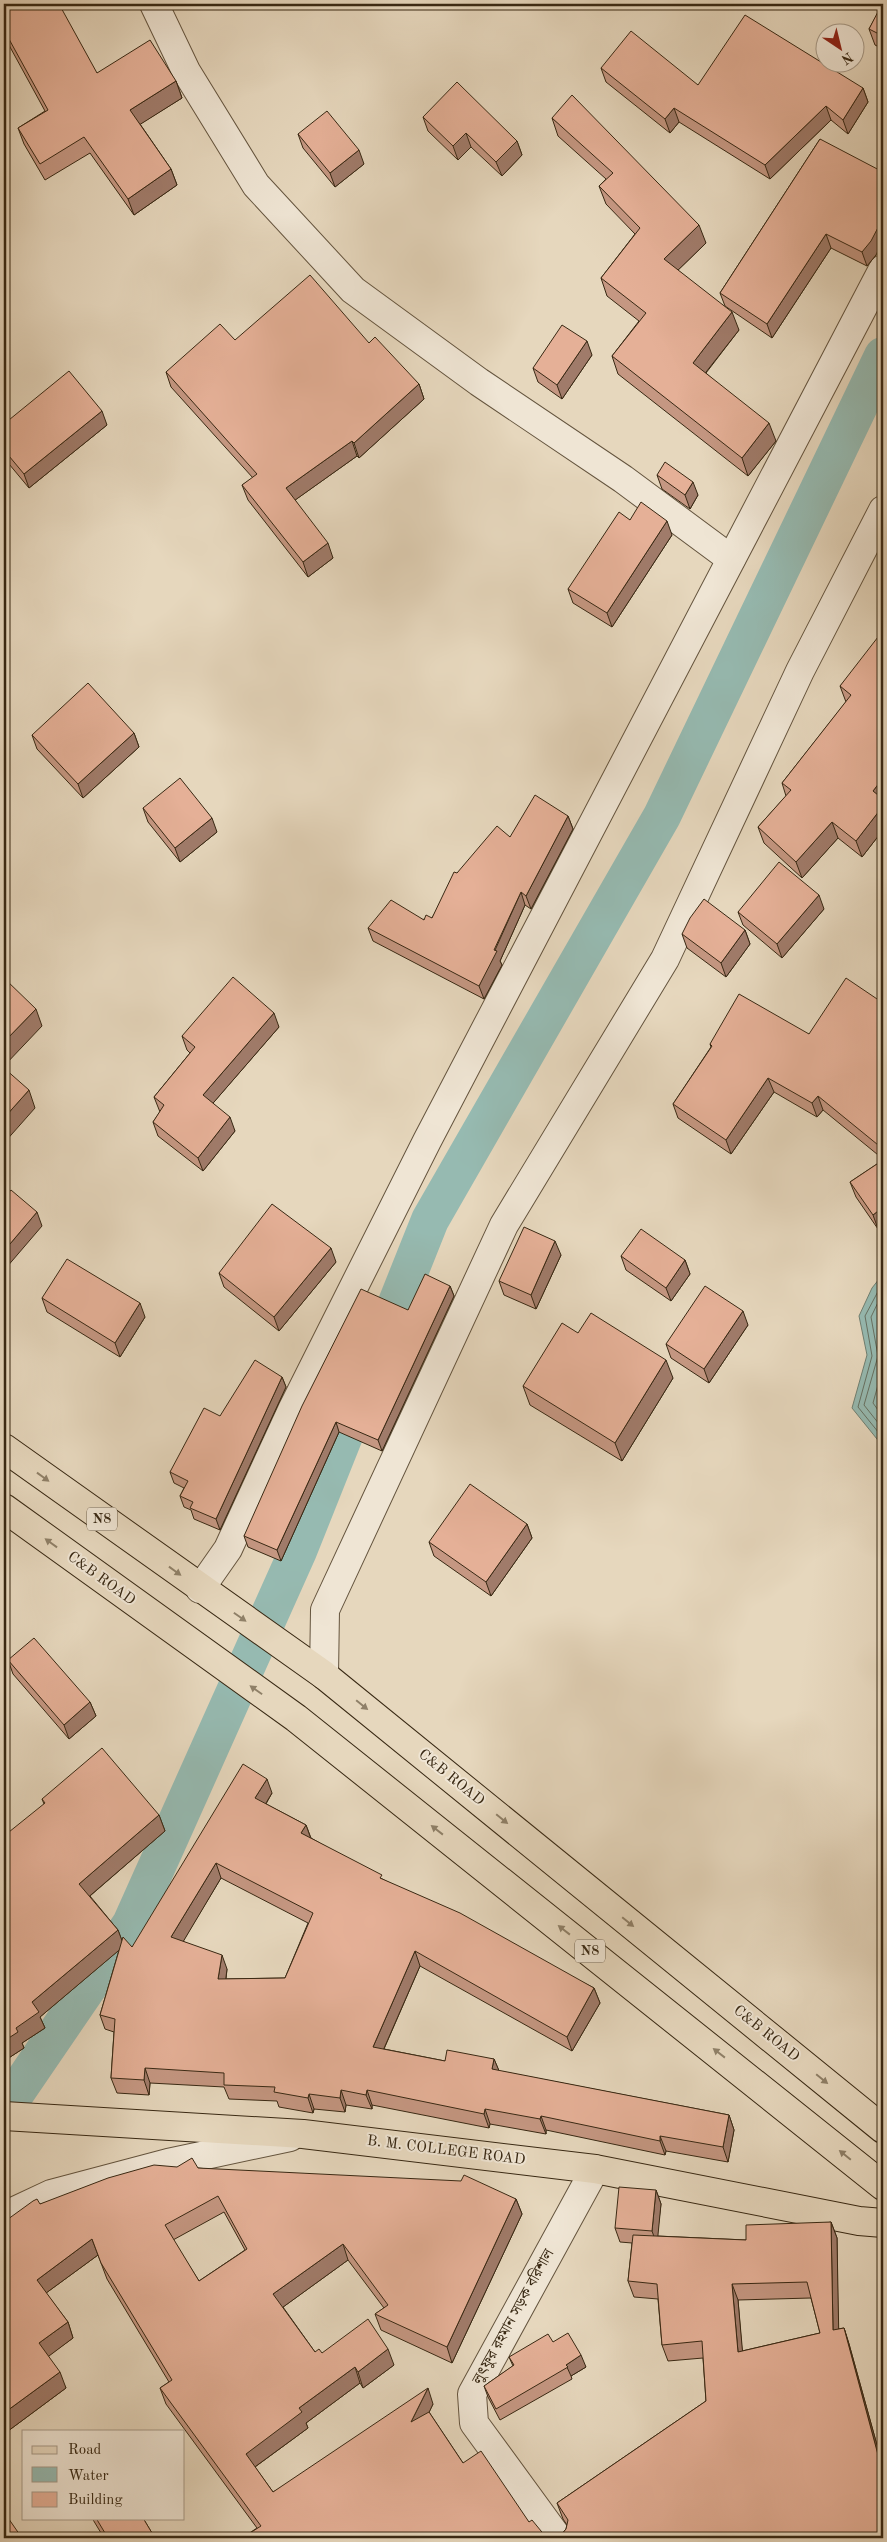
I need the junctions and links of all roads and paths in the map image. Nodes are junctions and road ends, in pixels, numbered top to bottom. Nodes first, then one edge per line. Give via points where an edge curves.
1 (154, 4) edge
2 (883, 269) edge
3 (883, 510) edge
4 (731, 559) junction
5 (4, 1448) edge
6 (4, 1508) edge
7 (200, 1589) junction
8 (324, 1675) junction
9 (4, 2116) edge
10 (883, 2129) edge
11 (303, 2134) junction
12 (595, 2169) junction
13 (883, 2186) edge
14 (4, 2216) edge
15 (883, 2223) edge
16 (546, 2534) edge

1 - 4 street via 186,71 256,186 352,290 479,382 623,479
2 - 4 street
3 - 8 street via 800,671 665,959 504,1225 325,1610
4 - 7 street via 427,1142 292,1410 228,1549
5 -> 7 main road, C&B ROAD / N8
13 -> 6 main road, C&B ROAD / N8 via 296,1718
7 -> 8 main road, C&B ROAD / N8
8 -> 10 main road, C&B ROAD / N8
9 - 11 main road, B. M. COLLEGE ROAD
11 - 12 main road, B. M. COLLEGE ROAD
11 - 14 street via 168,2163 51,2194
12 - 15 main road, B. M. COLLEGE ROAD
12 - 16 street, লুৎফুর রহমান সড়ক বরিশাল via 472,2394 474,2423

